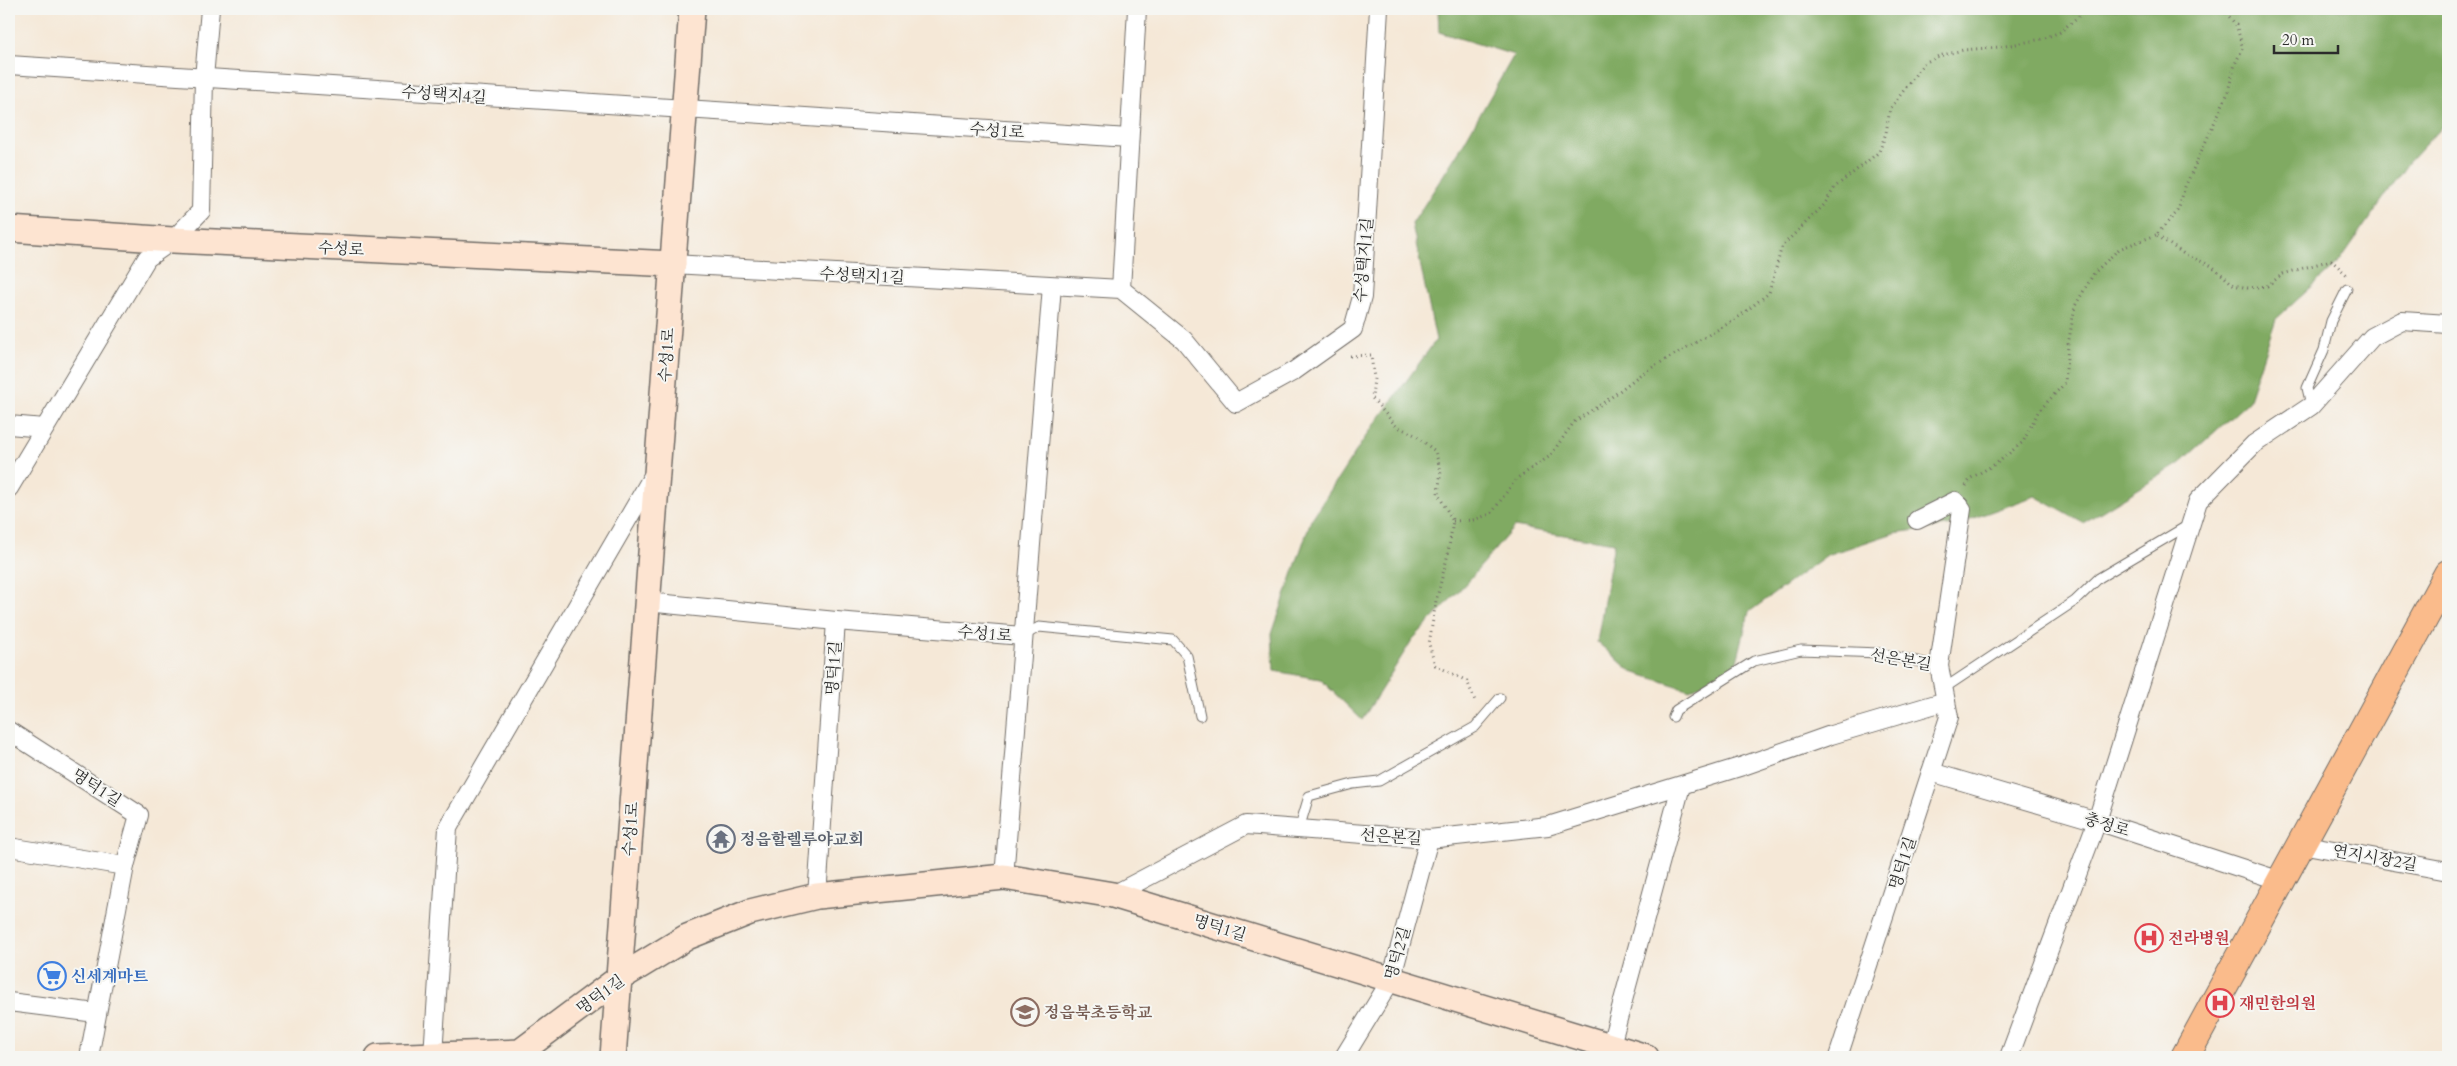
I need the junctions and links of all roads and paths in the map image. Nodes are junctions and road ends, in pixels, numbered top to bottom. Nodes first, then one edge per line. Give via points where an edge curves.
1 (210, 9) edge
2 (692, 9) edge
3 (1137, 9) edge
4 (1379, 9) edge
5 (2087, 9) edge
6 (2223, 9) edge
7 (9, 65) edge
8 (204, 78) junction
9 (685, 109) junction
10 (1129, 138) junction
11 (9, 228) edge
12 (2156, 235) junction
13 (173, 240) junction
14 (673, 264) junction
15 (1052, 286) junction
16 (1121, 288) junction
17 (2347, 289) joint
18 (2448, 324) edge
19 (1344, 358) dead end
20 (2311, 406) junction
21 (9, 425) edge
22 (44, 428) junction
23 (657, 469) junction
24 (9, 488) edge
25 (1956, 501) junction
26 (1917, 520) dead end
27 (1452, 521) junction
28 (2191, 524) junction
29 (2446, 584) edge
30 (647, 602) junction
31 (836, 621) junction
32 (1023, 636) junction
33 (1939, 666) junction
34 (1944, 695) junction
35 (1500, 698) dead end
36 (1200, 716) dead end
37 (1673, 717) dead end
38 (1481, 720) junction
39 (9, 731) edge
40 (1931, 772) junction
41 (1681, 786) junction
42 (2097, 821) junction
43 (1299, 829) junction
44 (1429, 839) junction
45 (2301, 844) junction
46 (9, 847) edge
47 (125, 866) junction
48 (2448, 870) edge
49 (1004, 877) junction
50 (2281, 881) junction
51 (1113, 895) junction
52 (817, 896) junction
53 (618, 979) junction
54 (1391, 980) junction
55 (9, 1002) edge
56 (96, 1014) junction
57 (1610, 1052) edge
58 (433, 1055) junction
59 (89, 1057) edge
60 (378, 1057) edge
61 (612, 1057) edge
62 (1344, 1057) edge
63 (1646, 1057) edge
64 (1838, 1057) edge
65 (2009, 1057) edge
66 (2186, 1057) edge

1 - 8 street
2 - 9 street, 수성1로
3 - 10 street
4 - 16 street, 수성택지1길 via 1362,297 1353,329 1294,371 1236,403 1184,340
5 - 27 path via 2060,32 2042,39 1963,50 1924,63 1890,109 1879,152 1835,187 1824,205 1782,246 1769,293 1736,319 1641,374 1574,422 1550,456 1516,479 1491,514 1473,520
6 - 12 path via 2236,25 2243,48 2227,95 2185,187 2178,211
7 - 8 street, 수성택지4길
8 - 9 street, 수성택지4길
8 - 13 street via 201,210
9 - 10 street, 수성1로
9 - 14 street, 수성1로
10 - 16 street
11 - 13 street, 수성로
12 - 17 path via 2184,254 2212,266 2234,285 2248,288 2267,286 2283,274 2332,260 2349,277
12 - 25 path via 2120,249 2094,274 2075,306 2065,383 2038,412 2023,442 1971,478
13 - 14 street, 수성로
13 - 22 street via 147,258
14 - 15 street, 수성택지1길
14 - 23 street, 수성1로
15 - 16 street, 수성택지1길
15 - 32 street
17 - 20 lane via 2331,321 2324,350 2307,388
18 - 20 street via 2402,321 2372,337
19 - 27 path via 1371,356 1372,398 1396,426 1415,435 1435,451 1441,471 1438,494
20 - 28 street via 2254,444 2198,501
21 - 22 street
22 - 24 street
23 - 30 street, 수성1로
23 - 58 street via 448,828
25 - 26 street
25 - 33 street, 선은본길 via 1962,509
27 - 38 path via 1429,644 1435,665 1467,682
28 - 34 lane via 2099,578 2075,601
28 - 42 street
29 - 45 main road
30 - 31 street, 수성1로
30 - 53 street, 수성1로
31 - 32 street, 수성1로
31 - 52 street, 명덕1길
32 - 36 lane via 1039,628 1173,640 1187,656
32 - 49 street
33 - 34 street, 명덕1길
33 - 37 lane, 선은본길 via 1879,653 1801,650 1754,661 1676,710
34 - 40 street, 명덕1길 via 1949,717
34 - 41 street, 선은본길
35 - 38 lane
38 - 43 lane via 1475,727 1379,781 1308,796
39 - 47 street, 명덕1길 via 139,814
40 - 42 street, 충정로
40 - 64 street, 명덕1길
41 - 44 street, 선은본길 via 1548,826
41 - 57 street
42 - 50 street, 충정로
42 - 65 street
43 - 44 street, 선은본길
43 - 51 street, 선은본길 via 1246,825
44 - 54 street, 명덕2길
45 - 48 street, 연지시장2길
45 - 50 main road
46 - 47 street
47 - 56 street, 명덕1길
49 - 51 street, 명덕1길
49 - 52 street, 명덕1길
50 - 66 main road
51 - 54 street, 명덕1길
52 - 53 street, 명덕1길 via 750,912 687,937
53 - 58 street, 명덕1길 via 520,1052
53 - 61 street, 수성1로
54 - 57 street, 명덕1길
54 - 62 street, 명덕2길
55 - 56 street
56 - 59 street, 명덕1길
57 - 63 street, 명덕1길
58 - 60 street, 명덕1길

